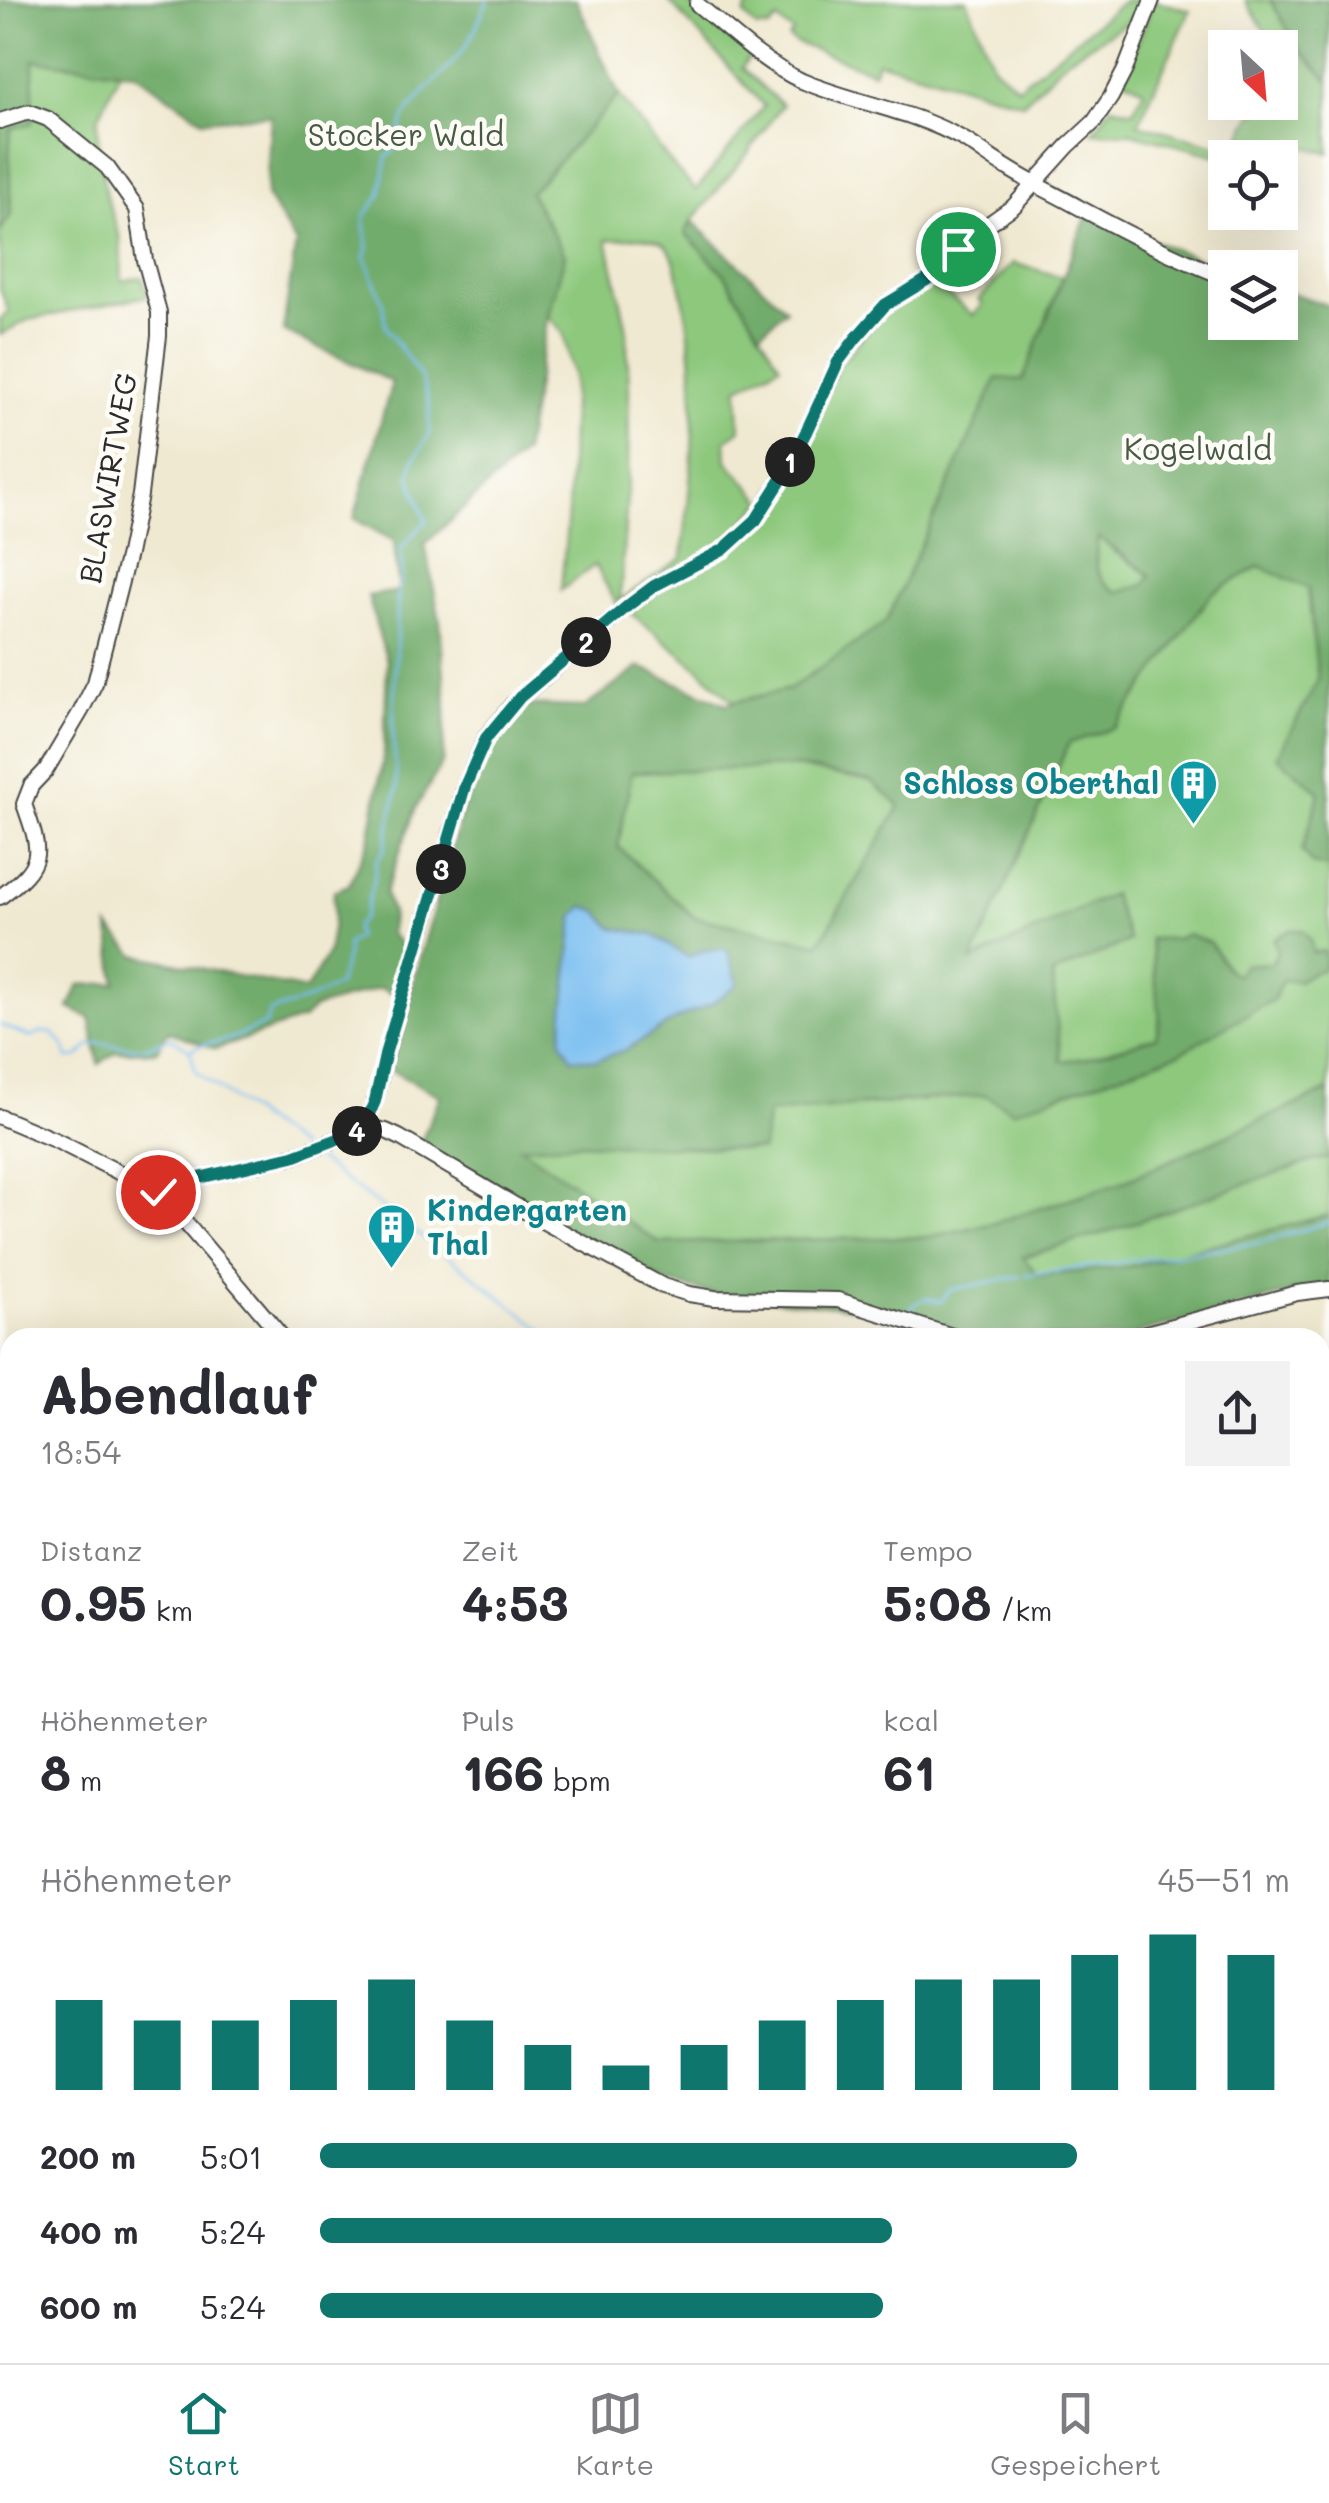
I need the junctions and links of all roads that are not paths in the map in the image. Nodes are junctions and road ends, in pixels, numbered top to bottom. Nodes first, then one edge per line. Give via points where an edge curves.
1 (1152, 0) edge
2 (697, 4) dead end
3 (0, 121) edge
4 (1034, 183) junction
5 (1208, 269) edge
6 (0, 897) edge
7 (0, 1118) edge
8 (364, 1126) junction
9 (156, 1188) junction
10 (1329, 1290) edge
11 (275, 1328) edge
12 (927, 1328) edge
13 (1165, 1328) edge

1 - 4 street via 1100,116
2 - 4 street via 793,76 917,118
3 - 6 street, BLASWIRTWEG via 29,112 48,119 107,167 138,209 159,336 140,495 94,682 24,804 36,862
4 - 5 street
4 - 8 street via 933,276 885,305 856,338 756,520 711,557 630,604 520,697 486,738 465,786
7 - 9 street
8 - 9 street via 305,1151
8 - 12 street via 400,1137 663,1286 714,1298 838,1300
9 - 11 street
10 - 13 street

